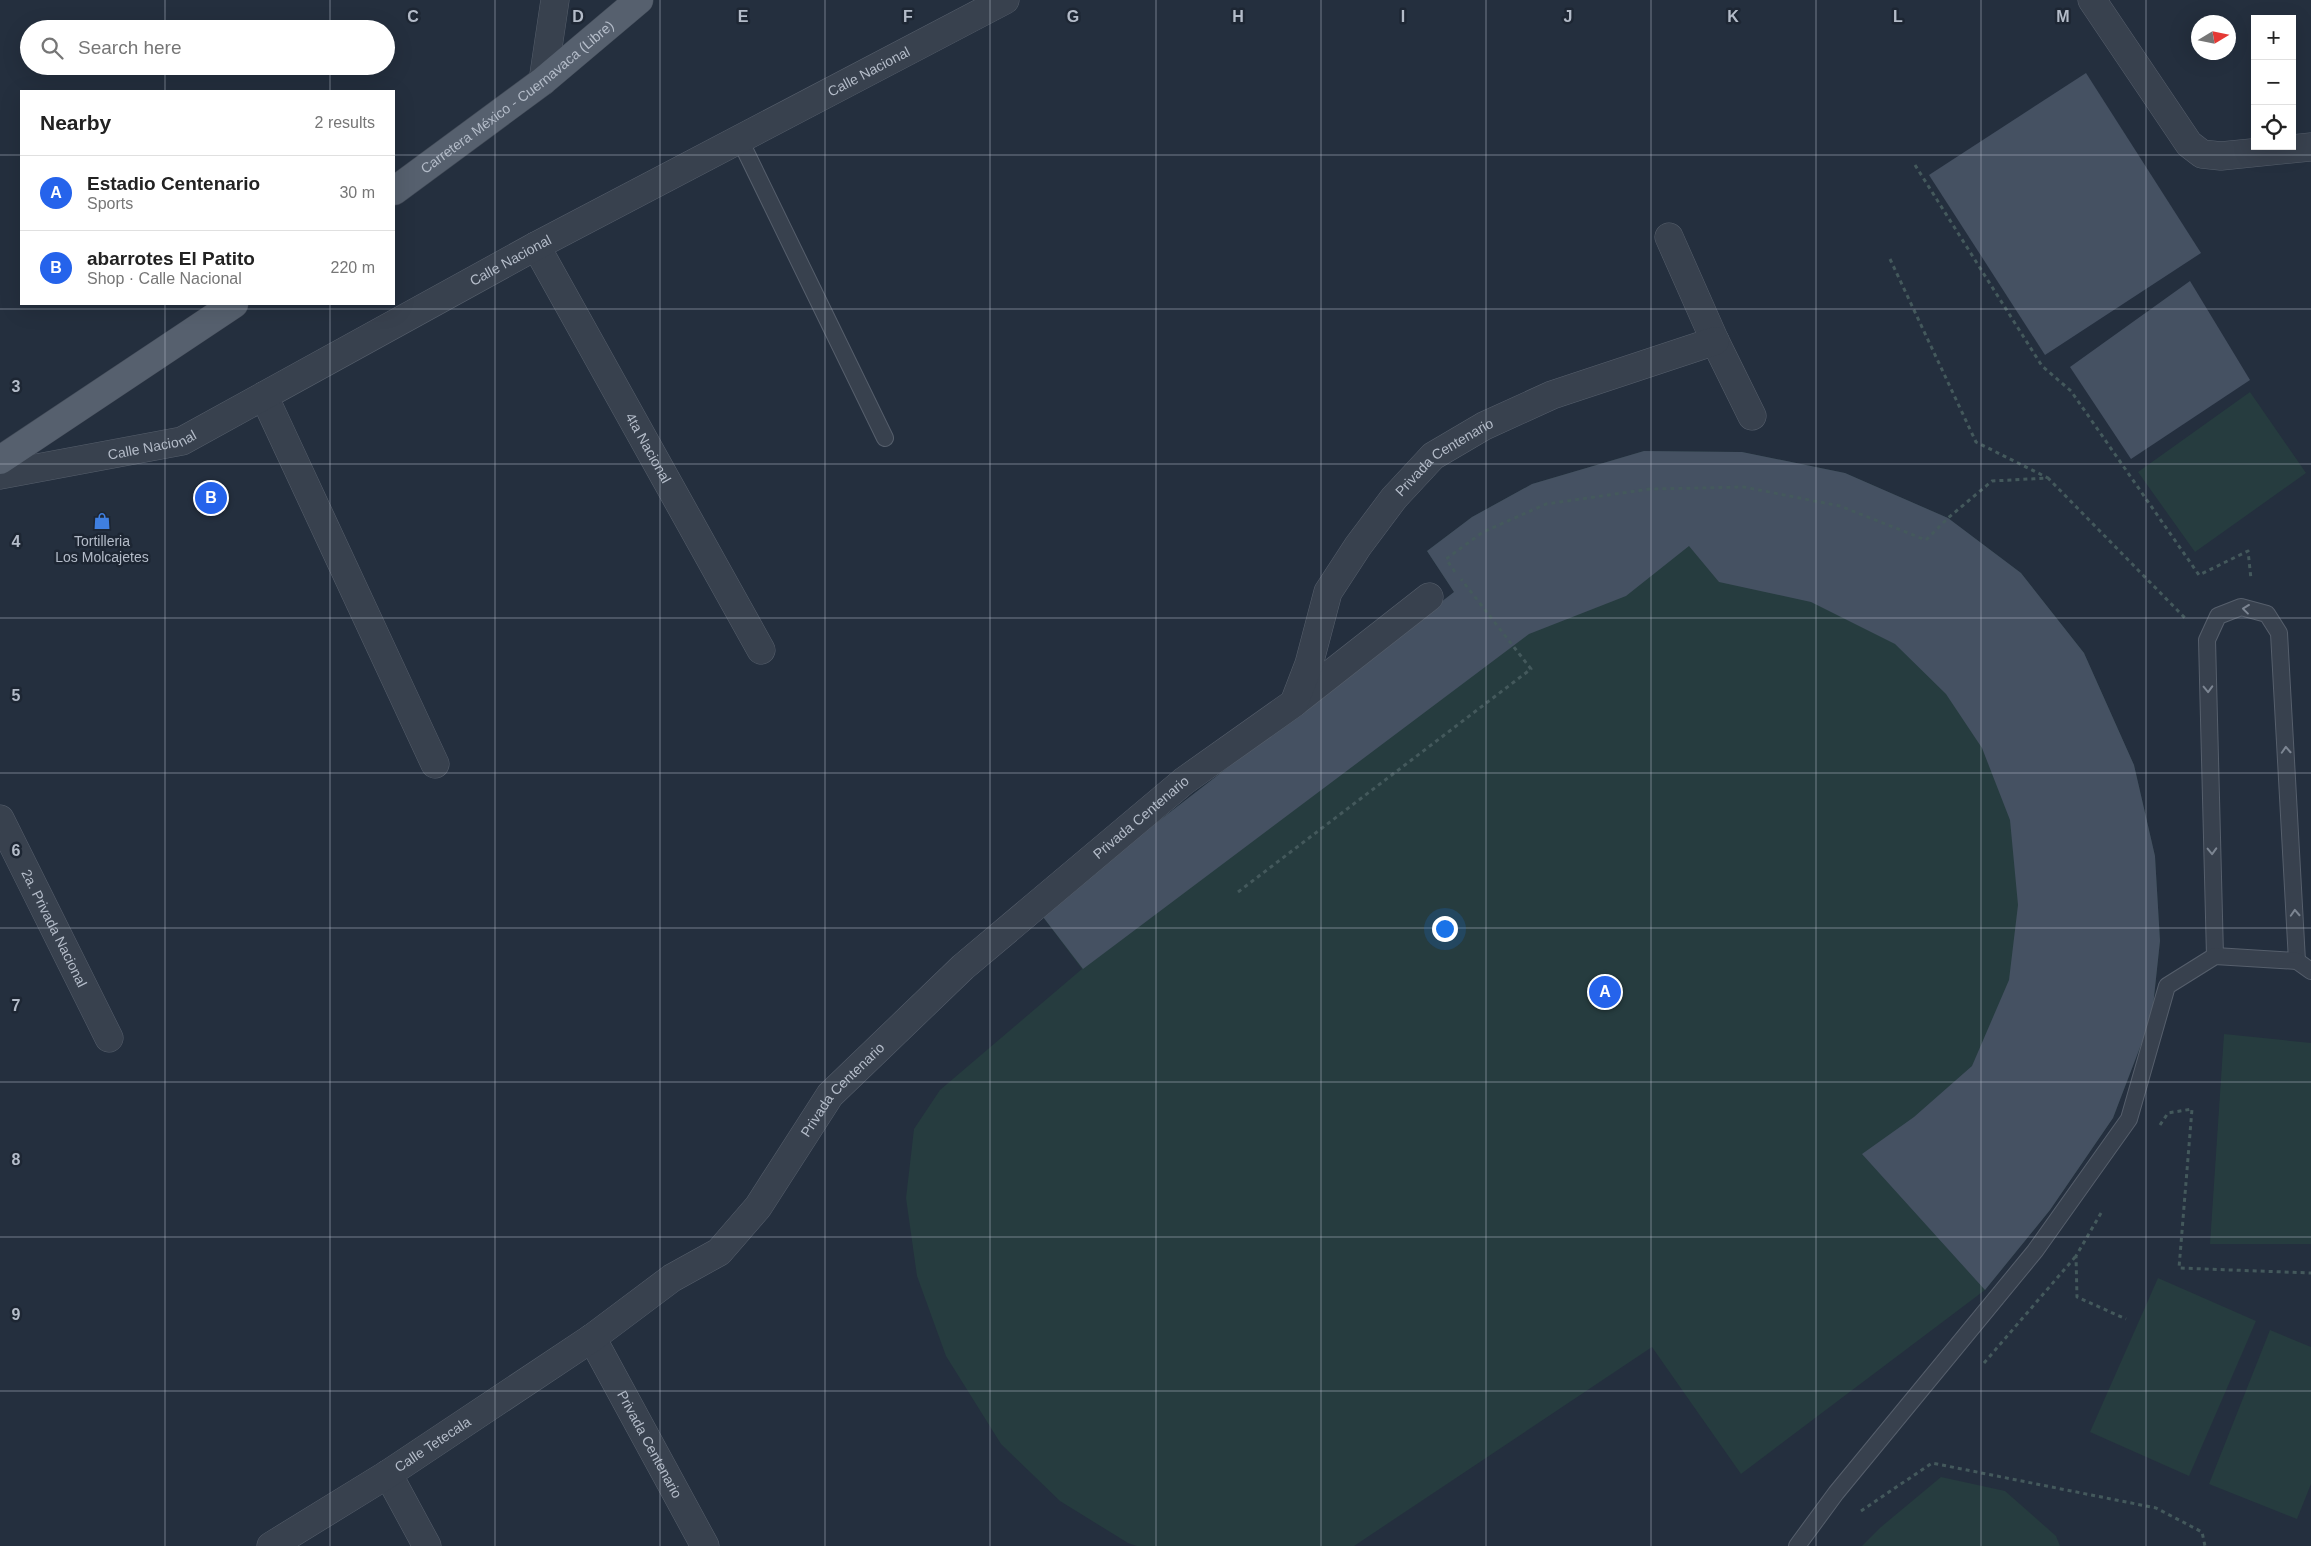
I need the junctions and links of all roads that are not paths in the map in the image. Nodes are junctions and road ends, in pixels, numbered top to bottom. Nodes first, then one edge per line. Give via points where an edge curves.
1 (555, 0) edge
2 (639, 0) edge
3 (1005, 0) edge
4 (2092, 0) edge
5 (543, 82) junction
6 (740, 140) junction
7 (2311, 147) edge
8 (395, 190) edge
9 (1669, 237) dead end
10 (536, 246) junction
11 (232, 305) edge
12 (1715, 341) junction
13 (264, 396) junction
14 (1752, 416) dead end
15 (885, 438) dead end
16 (0, 460) edge
17 (0, 475) edge
18 (1429, 596) dead end
19 (761, 650) dead end
20 (1294, 703) junction
21 (435, 764) dead end
22 (0, 819) edge
23 (2215, 956) junction
24 (2298, 961) junction
25 (2311, 971) edge
26 (109, 1038) dead end
27 (592, 1338) junction
28 (388, 1474) junction
29 (271, 1546) edge
30 (427, 1546) edge
31 (705, 1546) edge
32 (1797, 1546) edge

1 - 5 street
2 - 5 main road, Carretera México - Cuernavaca (Libre)
3 - 6 street, Calle Nacional
4 - 7 street via 2189,144 2202,154 2221,156
5 - 8 main road, Carretera México - Cuernavaca (Libre)
6 - 10 street, Calle Nacional
6 - 15 lane
9 - 12 street
10 - 13 street, Calle Nacional
10 - 19 street, 4ta Nacional
11 - 16 main road
12 - 14 street
12 - 20 street, Privada Centenario via 1552,395 1484,426 1433,456 1376,522 1328,592 1309,664
13 - 17 street, Calle Nacional via 182,441
13 - 21 street
18 - 20 street, Privada Centenario
20 - 27 street, Privada Centenario via 1184,781 963,967 830,1095 758,1207 719,1252 672,1278
22 - 26 street, 2a. Privada Nacional
23 - 24 lane
24 -> 23 lane via 2279,633 2267,614 2241,607 2218,616 2206,640
23 - 32 lane via 2166,986 2130,1119 2035,1251 1836,1493
24 - 25 lane
27 - 28 street, Calle Tetecala
27 - 31 street, Privada Centenario
28 - 29 street, Calle Tetecala
28 - 30 street

